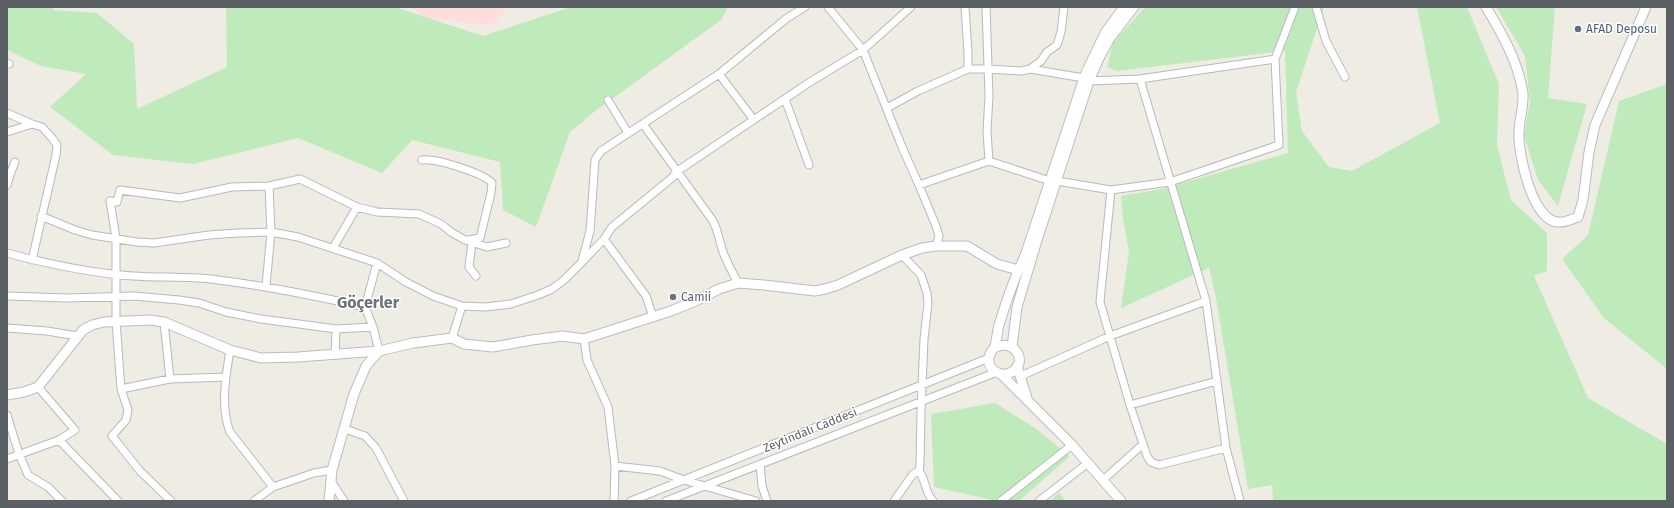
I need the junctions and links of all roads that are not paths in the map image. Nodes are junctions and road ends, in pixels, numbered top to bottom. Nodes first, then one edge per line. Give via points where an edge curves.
1 (794, 7) edge
2 (805, 7) edge
3 (828, 7) edge
4 (911, 7) edge
5 (964, 7) edge
6 (986, 7) edge
7 (1064, 7) edge
8 (1124, 7) edge
9 (1134, 7) edge
10 (1294, 7) edge
11 (1316, 7) edge
12 (1486, 7) edge
13 (1646, 7) edge
14 (787, 18) junction
15 (863, 50) junction
16 (1275, 59) junction
17 (968, 69) junction
18 (987, 69) junction
19 (1030, 69) junction
20 (719, 74) junction
21 (1345, 77) dead end
22 (1086, 79) junction
23 (1140, 79) junction
24 (785, 99) junction
25 (608, 100) dead end
26 (887, 108) junction
27 (7, 113) edge
28 (754, 120) junction
29 (32, 124) junction
30 (643, 124) junction
31 (7, 132) edge
32 (628, 134) junction
33 (422, 160) dead end
34 (989, 161) junction
35 (15, 162) dead end
36 (809, 165) dead end
37 (9, 171) edge
38 (676, 172) junction
39 (1053, 181) junction
40 (1170, 182) junction
41 (7, 185) edge
42 (919, 185) junction
43 (269, 186) junction
44 (1111, 190) junction
45 (357, 207) junction
46 (41, 216) junction
47 (271, 232) junction
48 (116, 238) junction
49 (604, 239) junction
50 (469, 241) junction
51 (506, 243) dead end
52 (936, 246) junction
53 (333, 248) junction
54 (7, 253) edge
55 (902, 256) junction
56 (32, 260) junction
57 (377, 263) junction
58 (581, 263) junction
59 (1018, 270) junction
60 (116, 274) junction
61 (476, 276) dead end
62 (738, 283) junction
63 (266, 286) junction
64 (7, 296) edge
65 (117, 297) junction
66 (1206, 301) junction
67 (462, 306) junction
68 (365, 307) junction
69 (653, 317) junction
70 (116, 321) junction
71 (164, 322) junction
72 (373, 327) junction
73 (7, 328) edge
74 (336, 329) junction
75 (77, 336) junction
76 (1110, 336) junction
77 (452, 338) junction
78 (584, 339) junction
79 (1012, 347) junction
80 (994, 348) junction
81 (230, 350) junction
82 (379, 352) junction
83 (335, 355) junction
84 (989, 358) junction
85 (1017, 366) junction
86 (999, 373) junction
87 (1021, 376) junction
88 (226, 377) junction
89 (170, 379) junction
90 (1217, 381) junction
91 (922, 386) junction
92 (38, 387) junction
93 (121, 389) junction
94 (7, 395) edge
95 (1027, 400) junction
96 (921, 402) junction
97 (1130, 405) junction
98 (7, 415) edge
99 (345, 429) junction
100 (59, 440) junction
101 (1072, 445) junction
102 (1142, 445) junction
103 (1226, 448) junction
104 (20, 454) junction
105 (7, 459) edge
106 (1088, 463) junction
107 (760, 464) junction
108 (615, 466) junction
109 (332, 470) junction
110 (919, 471) junction
111 (684, 480) junction
112 (1103, 480) junction
113 (331, 482) junction
114 (704, 486) junction
115 (273, 487) junction
116 (62, 501) edge
117 (118, 501) edge
118 (172, 501) edge
119 (254, 501) edge
120 (329, 501) edge
121 (344, 501) edge
122 (404, 501) edge
123 (614, 501) edge
124 (631, 501) edge
125 (666, 501) edge
126 (756, 501) edge
127 (767, 501) edge
128 (894, 501) edge
129 (933, 501) edge
130 (1001, 501) edge
131 (1039, 501) edge
132 (1121, 501) edge
133 (1240, 501) edge

1 - 14 street
2 - 14 street
3 - 15 street
4 - 15 street
5 - 17 street
6 - 18 street
7 - 19 street via 1057,45
8 - 22 street via 1105,33
9 - 22 street via 1110,38
10 - 16 street
11 - 21 street via 1326,41
12 - 13 street via 1515,61 1523,94 1518,134 1525,176 1546,218 1557,222 1578,217 1595,125
14 - 20 street
15 - 24 street
15 - 26 street
16 - 23 street
16 - 40 street via 1279,145
17 - 18 street
17 - 26 street
18 - 19 street
18 - 34 street
19 - 22 street
20 - 28 street
20 - 30 street
22 - 23 street
22 - 39 street
23 - 40 street
24 - 28 street
24 - 36 street
25 - 32 street
26 - 42 street
27 - 29 street
28 - 38 street
29 - 31 street
29 - 46 street via 42,127 57,145
30 - 32 street
30 - 38 street
32 - 58 street via 601,151 596,160 590,231
33 - 50 street via 430,159 454,166 483,176 492,183 480,238
34 - 39 street
34 - 42 street
35 - 37 street
37 - 41 street
38 - 49 street via 612,227
38 - 62 street via 713,221 728,264
39 - 44 street
39 - 59 street
39 - 79 street via 1017,307
40 - 44 street
40 - 66 street
42 - 52 street via 939,236
43 - 45 street via 300,179
43 - 47 street
43 - 48 street via 232,187 180,198 120,190 117,202 110,201
44 - 76 street via 1100,302
45 - 50 street via 377,212 419,214
45 - 53 street
46 - 48 street via 74,230
46 - 56 street
47 - 48 street via 209,235 154,243
47 - 53 street
47 - 63 street
48 - 60 street
49 - 58 street
49 - 69 street via 646,296
50 - 51 street via 486,247
50 - 61 street via 469,267
52 - 55 street via 922,248
52 - 59 street via 967,246 997,264
53 - 57 street
54 - 56 street
55 - 62 street via 838,285 815,291
55 - 91 street via 921,275 927,293
56 - 60 street
57 - 67 street via 433,296
57 - 68 street
58 - 67 street via 552,289 538,295 511,304
59 - 80 street
60 - 63 street via 184,277
60 - 65 street
62 - 69 street
63 - 68 street
64 - 65 street
65 - 70 street
65 - 74 street via 134,296 199,303 261,319
66 - 76 street
66 - 90 street
67 - 77 street
68 - 72 street
69 - 78 street
70 - 71 street
70 - 75 street via 92,325
70 - 93 street
71 - 81 street
71 - 89 street
72 - 74 street
72 - 82 street
73 - 75 street
74 - 83 street
75 - 92 street
76 - 87 street
76 - 97 street
77 - 78 street via 464,344 493,347 564,336
77 - 82 street via 413,343
78 - 108 street via 587,360 608,407
79 - 80 street via 1006,344
79 - 85 street via 1018,353
80 - 84 street
81 - 83 street via 261,358
81 - 88 street
82 - 83 street
82 - 99 street via 366,366 354,394
84 - 86 street via 991,366
84 - 91 street, Zeytindalı Caddesi
85 - 86 street via 1011,372
85 - 87 street
86 - 95 street
86 - 96 street
87 - 95 street
88 - 89 street
88 - 115 street via 226,416 230,432
89 - 93 street
90 - 97 street
90 - 103 street
91 - 96 street
91 - 111 street, Zeytindalı Caddesi
92 - 94 street
92 - 100 street via 76,430
93 - 118 street via 128,413 126,420 112,436 140,471
95 - 101 street
96 - 107 street
96 - 110 street
97 - 102 street
98 - 104 street
99 - 109 street
99 - 122 street via 365,436 376,448
100 - 104 street
100 - 117 street
101 - 106 street
101 - 130 street
102 - 103 street via 1151,462 1159,465
102 - 112 street
103 - 133 street
104 - 105 street
104 - 116 street via 28,475 48,487
106 - 112 street
106 - 131 street
107 - 114 street
107 - 127 street via 762,486
108 - 111 street via 660,471
108 - 123 street
109 - 113 street
109 - 115 street via 314,473
110 - 128 street via 913,474
110 - 129 street
111 - 114 street
111 - 124 street, Zeytindalı Caddesi
112 - 132 street
113 - 120 street
113 - 121 street
114 - 125 street
114 - 126 street
115 - 119 street

